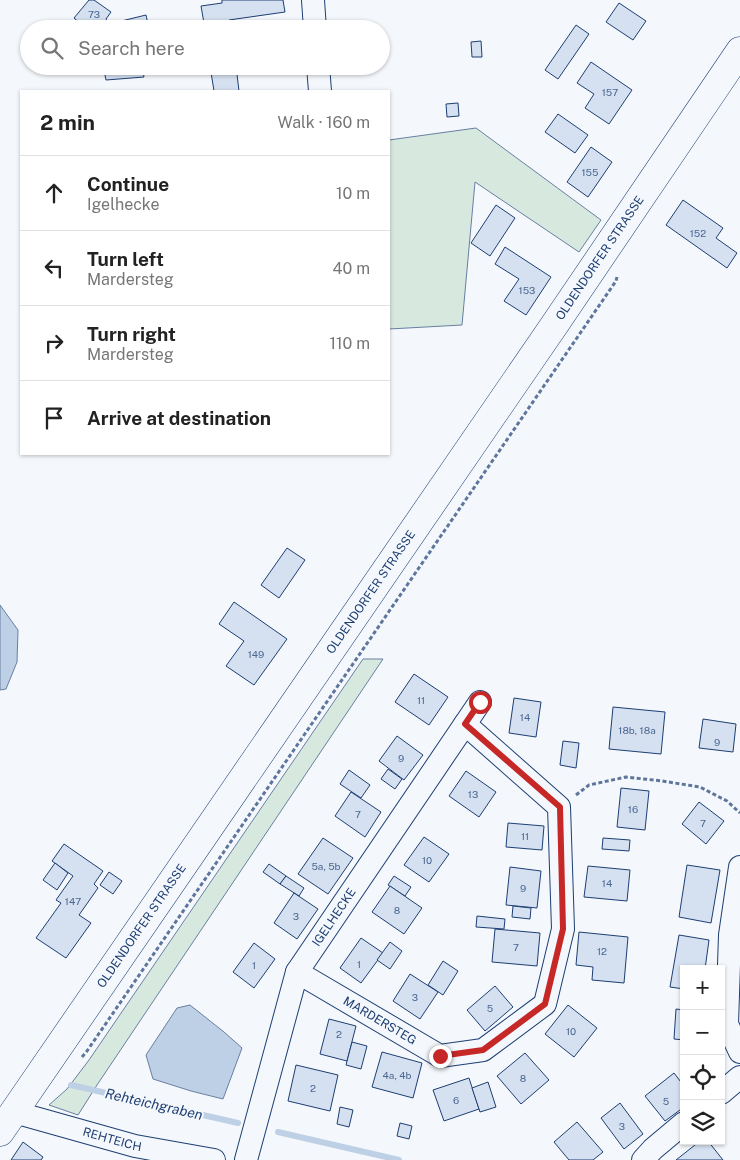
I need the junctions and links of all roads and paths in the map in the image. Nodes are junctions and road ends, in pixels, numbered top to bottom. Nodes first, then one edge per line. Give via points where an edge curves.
1 (313, 0) edge
2 (314, 20) edge
3 (740, 50) edge
4 (319, 75) edge
5 (320, 90) edge
6 (480, 702) dead end
7 (465, 724) junction
8 (560, 807) junction
9 (740, 813) edge
10 (740, 868) edge
11 (297, 972) junction
12 (740, 1052) edge
13 (740, 1077) edge
14 (725, 1090) edge
15 (7, 1122) edge
16 (680, 1126) edge
17 (208, 1159) edge
18 (246, 1160) edge
19 (643, 1160) edge

1 - 2 street
3 - 15 main road, OLDENDORFER STRASSE
4 - 5 street
6 - 7 street, IGELHECKE
7 - 8 street
7 - 11 street, IGELHECKE
8 - 9 path via 589,786 626,777 700,787 727,801
8 - 11 street, MARDERSTEG via 563,929 545,1004 483,1050 440,1056
10 - 12 street via 730,935 727,1024
11 - 18 street, IGELHECKE
13 - 14 street
15 - 17 street, REHTEICH
16 - 19 street

